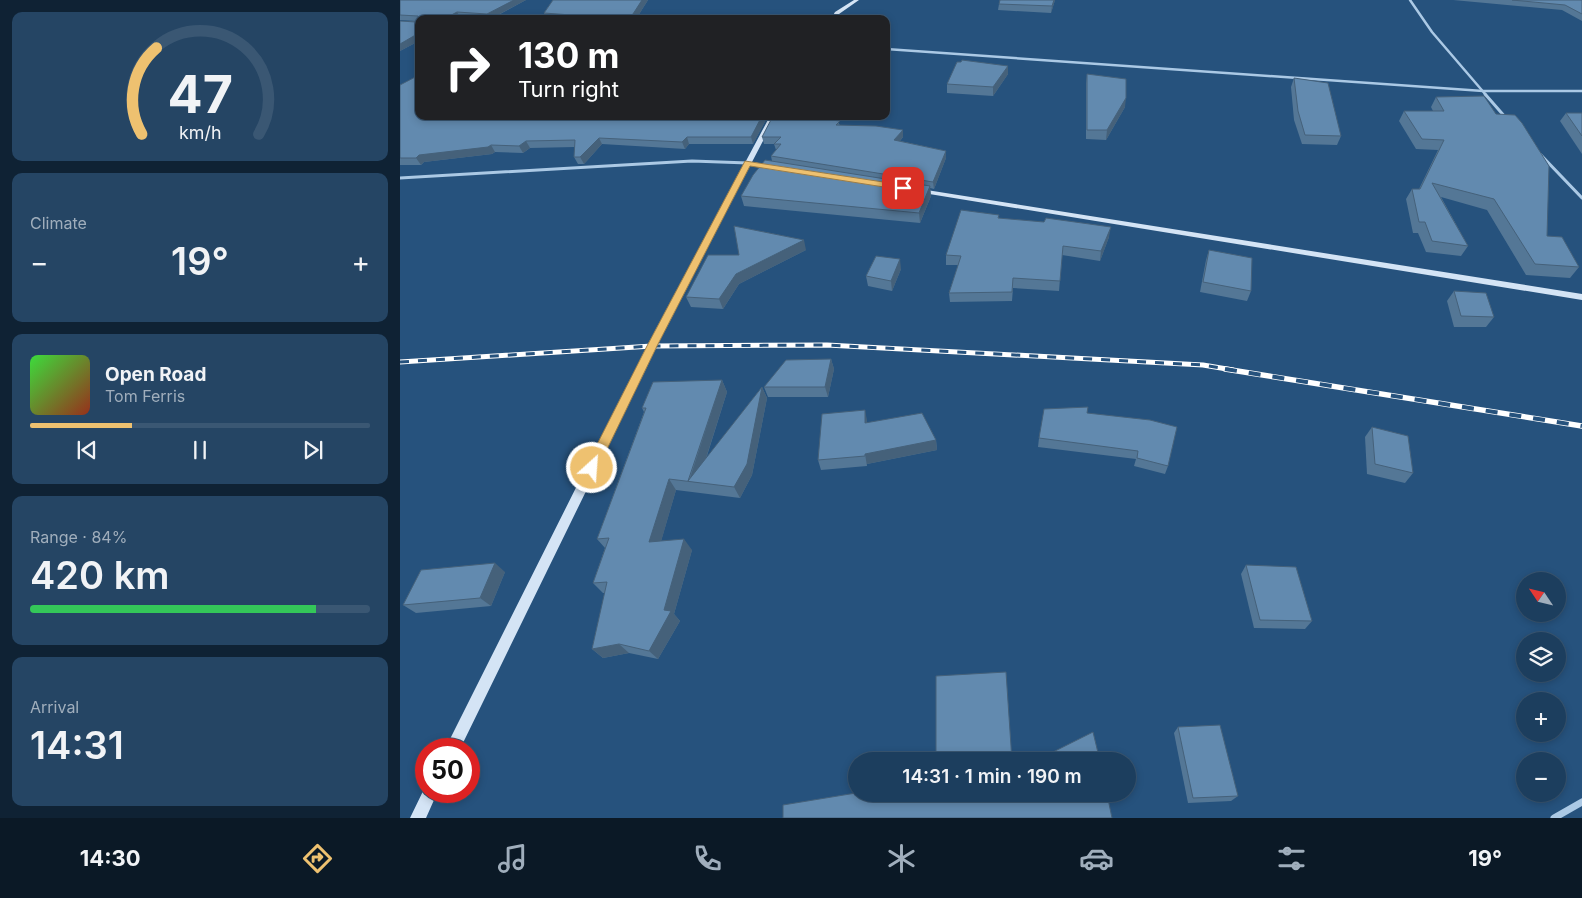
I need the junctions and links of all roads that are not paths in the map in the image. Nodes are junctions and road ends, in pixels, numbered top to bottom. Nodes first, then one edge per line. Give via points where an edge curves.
1 (857, 0) edge
2 (1410, 0) edge
3 (836, 15) edge
4 (890, 49) edge
5 (1483, 91) junction
6 (1582, 91) edge
7 (771, 120) edge
8 (1511, 123) edge
9 (1537, 150) edge
10 (748, 163) junction
11 (787, 169) edge
12 (400, 178) edge
13 (905, 188) edge
14 (1582, 198) edge
15 (1582, 296) edge
16 (457, 738) edge
17 (1582, 802) edge
18 (425, 803) edge
19 (418, 818) edge
20 (1554, 818) edge

1 - 3 main road
2 - 5 street via 1432,32
4 - 5 street
5 - 6 street
5 - 8 street
7 - 10 main road
9 - 14 street
10 - 11 main road
10 - 12 street via 692,161
10 - 16 main road via 652,346
13 - 15 main road
17 - 20 street
18 - 19 main road

